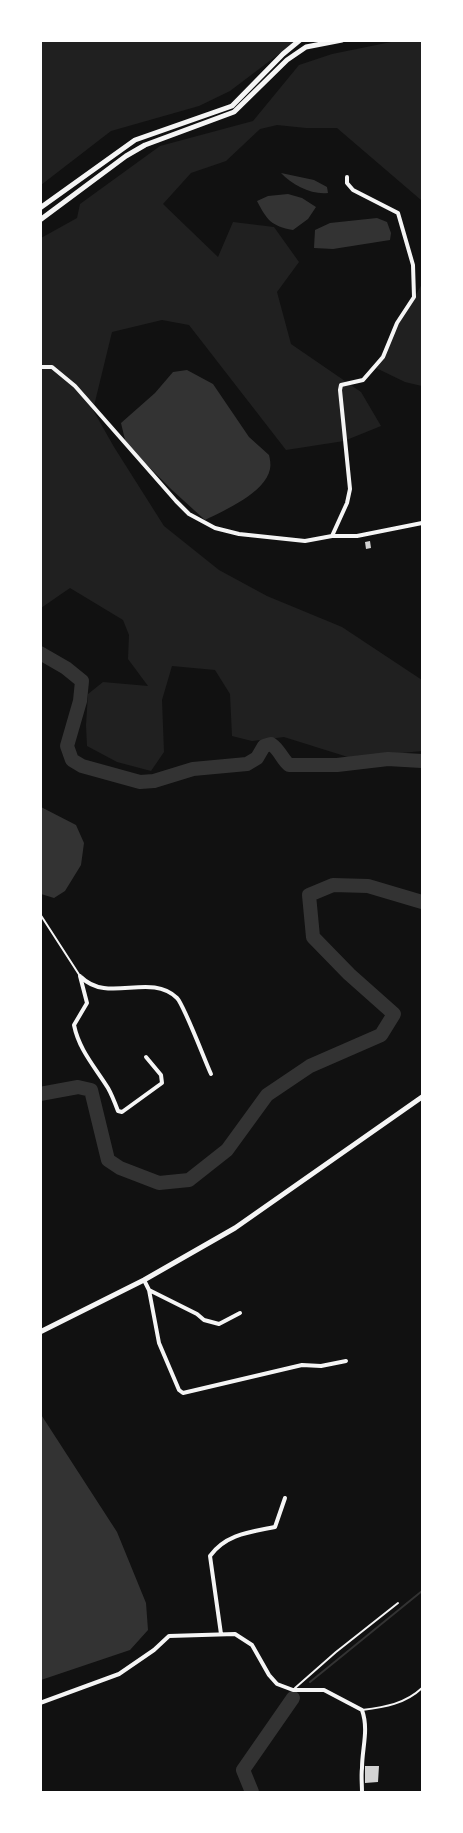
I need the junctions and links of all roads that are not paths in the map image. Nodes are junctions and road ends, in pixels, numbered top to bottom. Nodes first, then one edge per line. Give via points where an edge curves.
1 (300, 40) edge
2 (342, 40) edge
3 (347, 177) dead end
4 (40, 207) edge
5 (40, 220) edge
6 (40, 367) edge
7 (423, 523) edge
8 (332, 536) junction
9 (40, 914) edge
10 (80, 976) junction
11 (146, 1057) dead end
12 (211, 1074) dead end
13 (423, 1097) edge
14 (144, 1280) junction
15 (149, 1290) junction
16 (240, 1313) dead end
17 (40, 1332) edge
18 (346, 1360) dead end
19 (285, 1498) dead end
20 (398, 1603) dead end
21 (221, 1634) junction
22 (423, 1689) edge
23 (293, 1690) junction
24 (40, 1703) edge
25 (362, 1710) junction
26 (362, 1792) edge

1 - 4 street via 232,106 135,140
2 - 5 street via 306,47 287,60 234,112 126,156
3 - 8 street via 353,190 398,213 413,265 414,297 397,323 383,357 363,380 341,385 350,489
6 - 8 street via 52,367 75,386 189,514 215,528 239,534 305,541
7 - 8 street via 357,536
9 - 10 lane
10 - 11 street via 87,1003 74,1025 76,1035 118,1111 162,1083 161,1075
10 - 12 street via 100,989 159,988 178,999
13 - 14 street via 235,1228
14 - 15 street
14 - 17 street
15 - 16 street via 219,1324
15 - 18 street via 159,1343 183,1393 302,1365
19 - 21 street via 275,1527 233,1536 210,1556
20 - 23 lane
21 - 23 street via 235,1634 252,1645 277,1684
21 - 24 street via 169,1636 119,1674
22 - 25 lane via 404,1702
23 - 25 street via 324,1690
25 - 26 street via 366,1746

